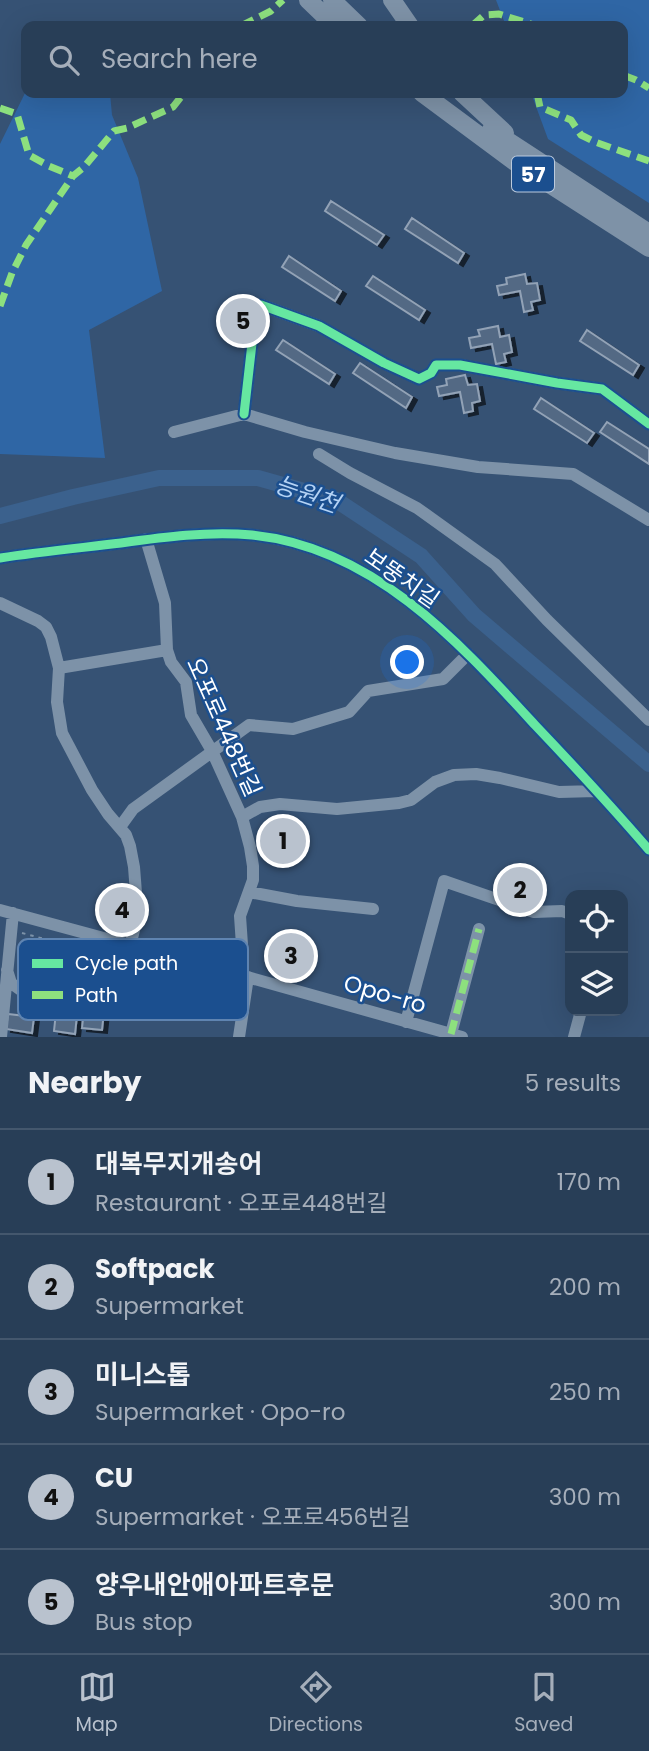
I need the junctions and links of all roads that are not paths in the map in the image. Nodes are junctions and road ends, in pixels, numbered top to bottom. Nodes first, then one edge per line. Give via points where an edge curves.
1 (308, 0) edge
2 (332, 0) edge
3 (392, 0) edge
4 (330, 21) edge
5 (354, 21) edge
6 (407, 21) edge
7 (429, 98) edge
8 (449, 98) edge
9 (467, 98) edge
10 (539, 163) junction
11 (649, 233) edge
12 (649, 248) edge
13 (244, 414) junction
14 (649, 424) edge
15 (174, 432) dead end
16 (318, 454) dead end
17 (649, 520) edge
18 (146, 539) junction
19 (0, 558) edge
20 (0, 603) edge
21 (167, 650) junction
22 (468, 654) junction
23 (59, 668) junction
24 (649, 720) edge
25 (212, 751) junction
26 (596, 790) junction
27 (242, 817) junction
28 (120, 827) junction
29 (649, 850) edge
30 (249, 892) junction
31 (373, 909) dead end
32 (0, 910) edge
33 (565, 912) edge
34 (13, 914) junction
35 (479, 929) dead end
36 (96, 939) edge
37 (134, 939) edge
38 (242, 939) edge
39 (7, 970) junction
40 (248, 977) edge
41 (18, 988) edge
42 (580, 1016) edge
43 (406, 1021) junction
44 (456, 1035) edge
45 (1, 1037) edge
46 (574, 1037) edge

1 - 4 highway
2 - 5 highway
3 - 6 highway
7 - 12 highway, 57 via 515,162
8 - 10 highway, 57
9 - 10 highway
10 - 11 highway, 57
13 - 14 street via 256,308 261,305 319,326 419,379 436,365 460,365 601,389
13 - 15 street
13 - 17 street via 395,453 478,467 573,474
16 - 24 street via 417,508 495,564
18 - 19 street, 보뚱치길
18 - 21 street, 오포로448번길 via 165,603
18 - 22 street, 보뚱치길 via 252,535 323,551 408,601
20 - 23 street via 46,627
21 - 23 street
21 - 25 street, 오포로448번길 via 186,682 191,715
22 - 25 street via 443,679 368,691 349,712 293,729 249,725
22 - 26 street, 보뚱치길
23 - 28 street via 57,702 62,733 92,790
25 - 27 street, 오포로448번길
25 - 28 street via 133,808
26 - 27 street via 559,792 476,774 454,775 399,803 337,809 280,804 260,807
26 - 29 street, 보뚱치길
27 - 30 street, 오포로448번길 via 253,866
28 - 37 street via 130,846 137,892
30 - 31 street
30 - 38 street, 오포로448번길 via 240,916
32 - 34 street, Opo-ro
33 - 43 street via 534,912 443,881
34 - 36 street, Opo-ro
34 - 39 street
35 - 44 street
39 - 41 street
39 - 45 street
40 - 43 street, Opo-ro
42 - 46 street
43 - 44 street, Opo-ro

